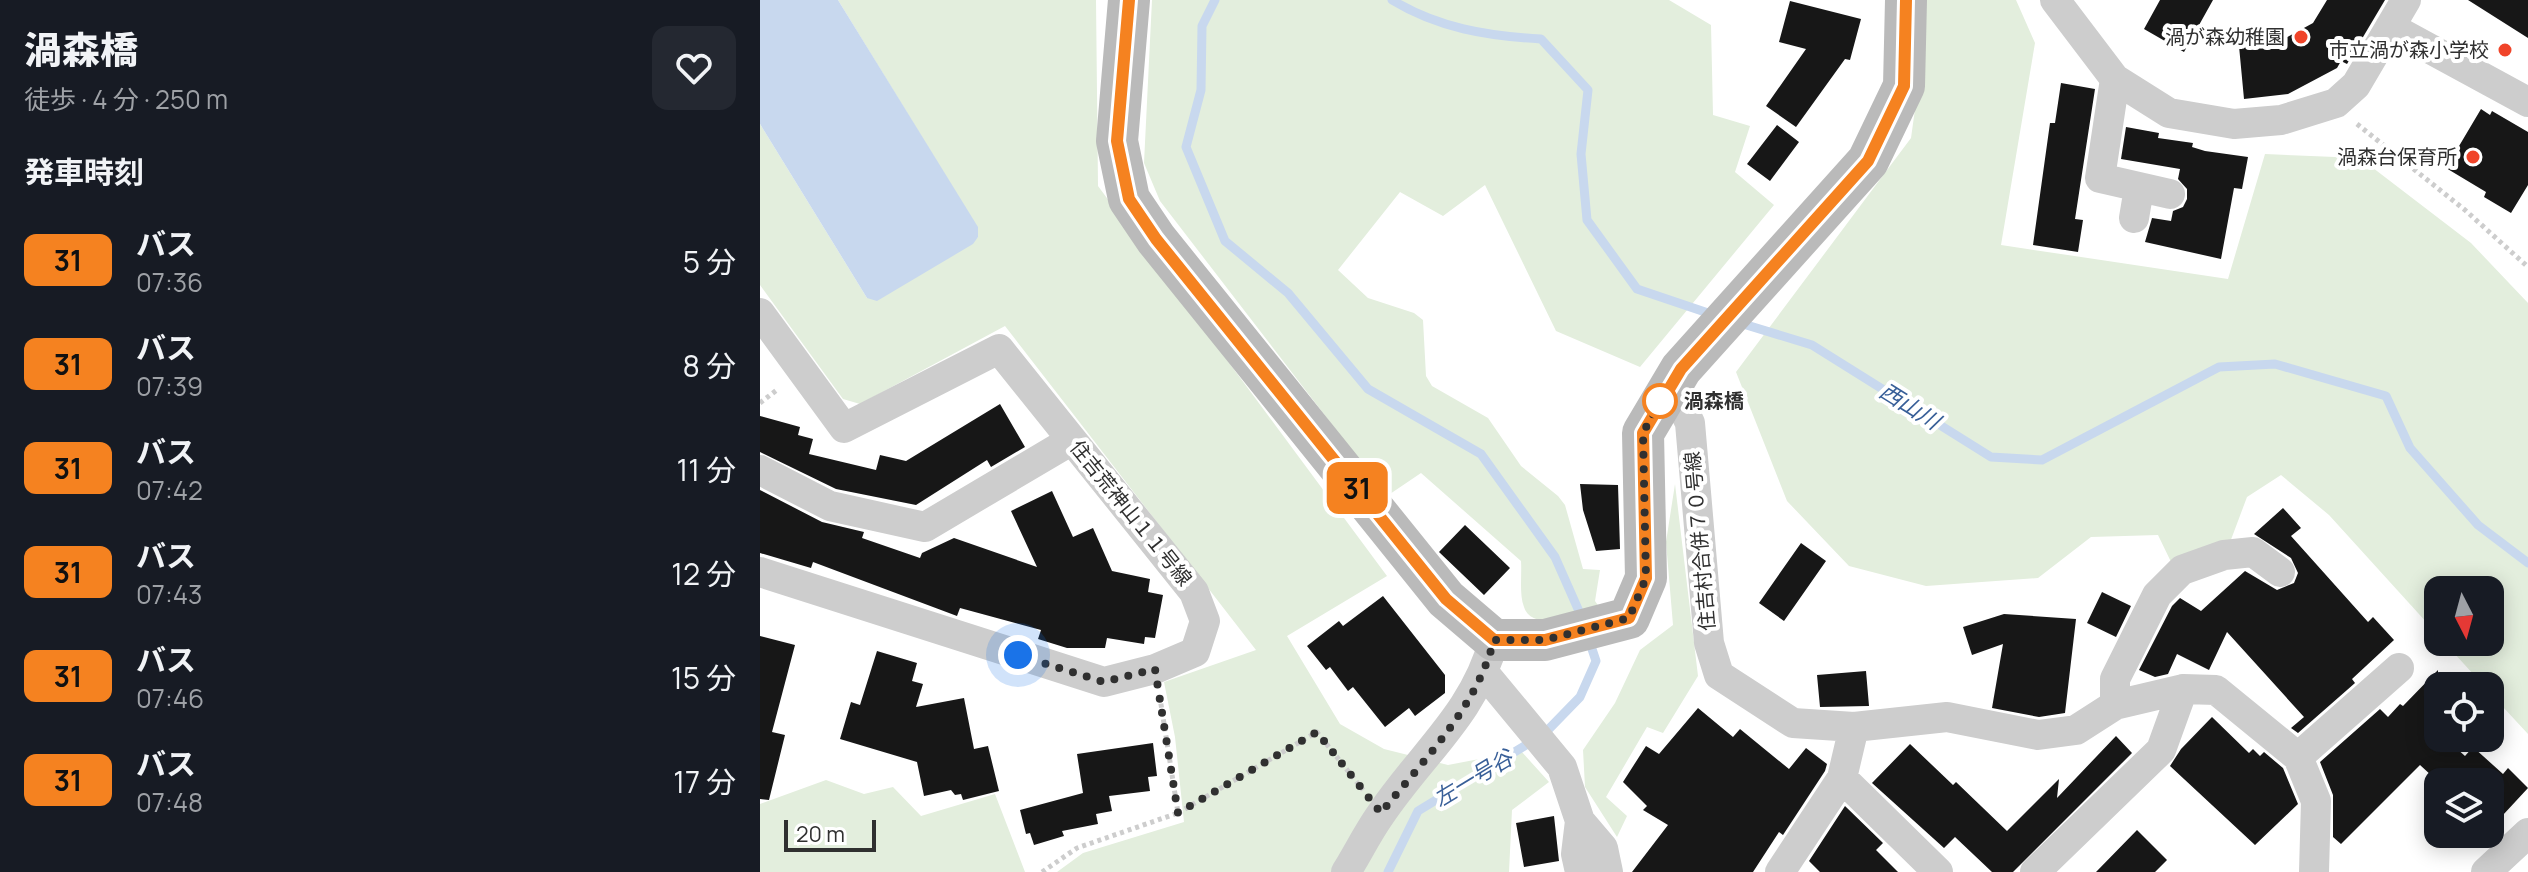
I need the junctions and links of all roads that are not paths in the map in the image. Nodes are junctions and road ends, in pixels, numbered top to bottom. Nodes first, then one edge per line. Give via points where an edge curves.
1 (1129, 0) edge
2 (1903, 0) edge
3 (2055, 0) edge
4 (2406, 0) edge
5 (2390, 27) junction
6 (2115, 79) junction
7 (2528, 102) edge
8 (2139, 188) junction
9 (2170, 194) dead end
10 (2134, 218) dead end
11 (760, 313) edge
12 (1676, 375) junction
13 (1072, 440) junction
14 (760, 470) edge
15 (760, 572) edge
16 (2280, 572) dead end
17 (1490, 657) junction
18 (2399, 668) dead end
19 (2183, 689) junction
20 (2115, 705) junction
21 (1854, 727) junction
22 (2298, 757) junction
23 (1842, 778) junction
24 (1580, 821) junction
25 (2528, 833) edge
26 (1346, 872) edge
27 (1580, 872) edge
28 (1608, 872) edge
29 (1780, 872) edge
30 (1938, 872) edge
31 (2035, 872) edge
32 (2314, 872) edge
33 (2486, 872) edge

1 - 17 street via 1117,141 1129,199
2 - 12 street via 1904,86 1868,161
3 - 6 street
4 - 5 street
5 - 6 street via 2356,85 2336,103 2281,120 2234,124 2169,113
5 - 7 street
6 - 8 street via 2100,178
8 - 9 street
8 - 10 street
11 - 13 street, 住吉荒神山１１号線 via 844,428 999,349
12 - 17 street via 1643,433 1646,578 1629,618
12 - 21 street, 住吉村合併７０号線 via 1690,423 1709,643 1719,675 1793,723
13 - 14 street via 925,527 830,506
13 - 15 street, 住吉荒神山１１号線 via 1194,592 1205,621 1195,652 1104,682
16 - 20 street via 2253,552 2224,555 2182,570 2157,595 2115,679
17 - 24 street via 1505,698 1562,767
17 - 26 street via 1470,701 1381,813
18 - 22 street
19 - 20 street, 住吉村合併７０号線
19 - 22 street, 住吉村合併７０号線 via 2216,690
19 - 31 street via 2161,750
20 - 21 street, 住吉村合併７０号線 via 2076,730 2038,735 1947,717
21 - 23 street
22 - 32 street, 住吉村合併７０号線 via 2316,801
23 - 29 street
23 - 30 street
24 - 27 street
24 - 28 street via 1603,848
25 - 33 street

